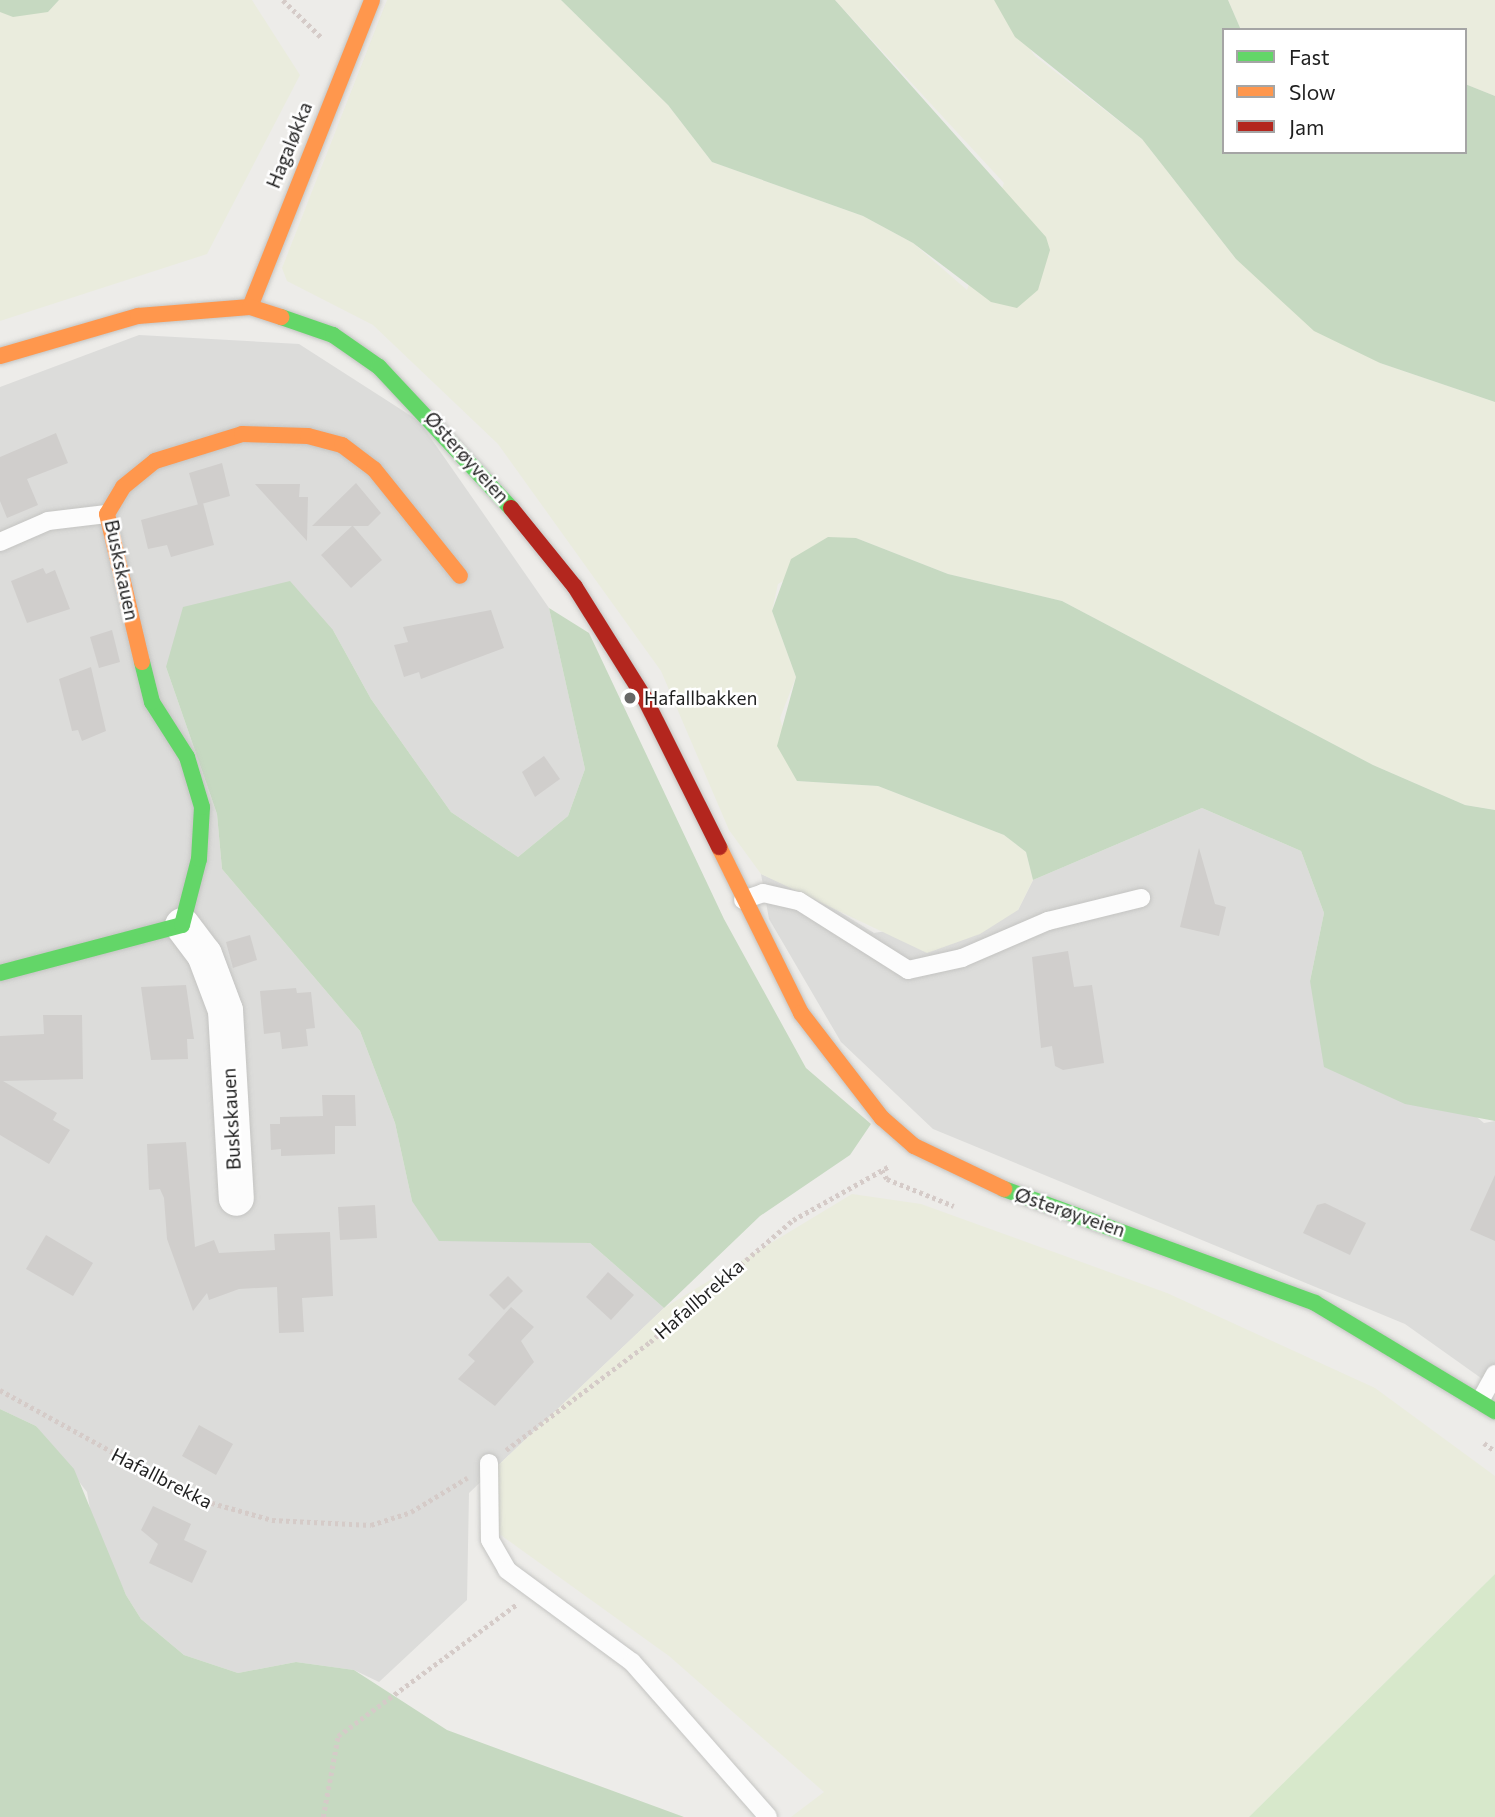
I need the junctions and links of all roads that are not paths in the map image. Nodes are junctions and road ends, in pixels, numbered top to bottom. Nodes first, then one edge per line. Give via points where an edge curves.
1 (372, 0) edge
2 (250, 307) junction
3 (0, 356) edge
4 (107, 514) junction
5 (0, 541) edge
6 (460, 576) dead end
7 (1141, 898) dead end
8 (743, 900) junction
9 (182, 925) junction
10 (0, 973) edge
11 (236, 1199) dead end
12 (1495, 1374) edge
13 (1480, 1401) junction
14 (1495, 1411) edge
15 (489, 1463) road end
16 (768, 1817) edge

1 - 2 main road, Hagaløkka
2 - 3 main road, Østerøyveien via 138,316
2 - 8 main road, Østerøyveien via 333,335 379,368 507,500 619,653
4 - 5 lane via 48,522
4 - 6 main road, Buskskauen via 122,487 155,461 242,434 308,436 342,445 374,469
4 - 9 main road, Buskskauen via 152,702 187,757 202,807 199,859
7 - 8 lane via 1038,924 962,958 908,970 799,901 763,894
8 - 13 main road, Østerøyveien via 831,1059 858,1094 914,1146 990,1184 1315,1303
9 - 10 main road
9 - 11 street, Buskskauen via 204,954 225,1010
12 - 13 lane
13 - 14 main road, Østerøyveien
15 - 16 lane via 489,1540 507,1570 632,1662

